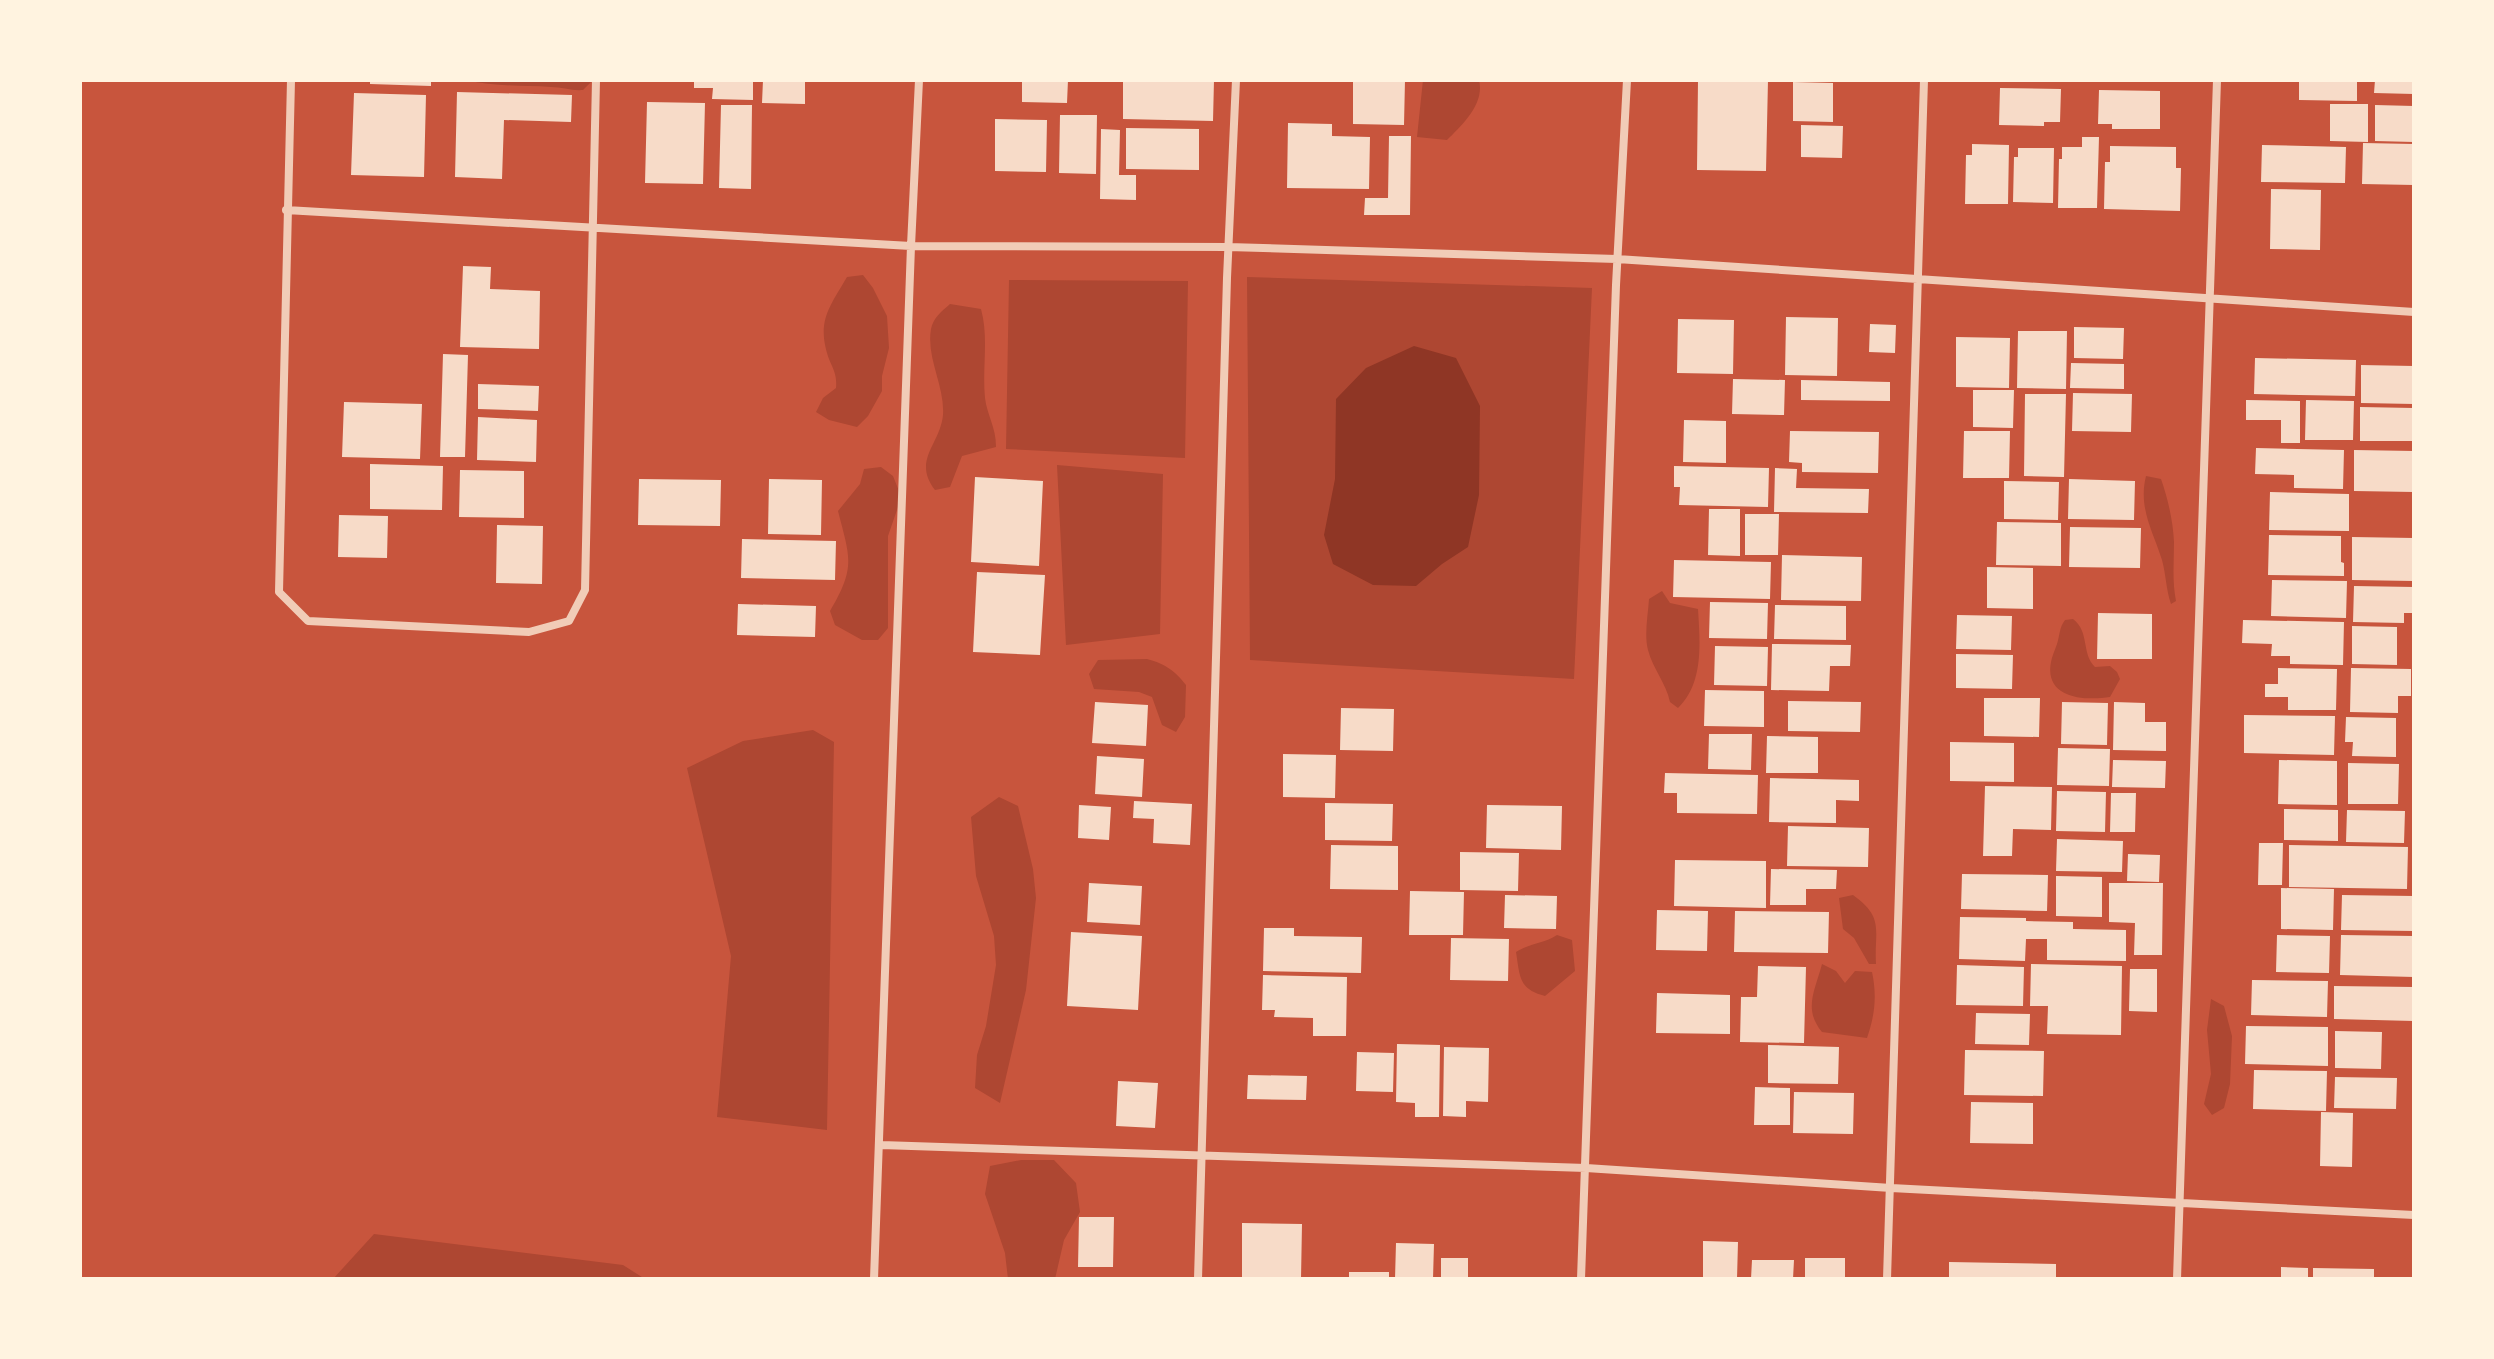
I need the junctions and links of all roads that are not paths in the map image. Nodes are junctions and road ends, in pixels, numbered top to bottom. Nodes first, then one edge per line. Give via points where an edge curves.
1 (291, 80) edge
2 (596, 80) edge
3 (919, 80) edge
4 (1236, 80) edge
5 (1627, 80) edge
6 (1924, 80) edge
7 (2217, 80) edge
8 (286, 210) junction
9 (591, 229) junction
10 (911, 246) junction
11 (1228, 247) junction
12 (1617, 259) junction
13 (1916, 279) junction
14 (2209, 297) junction
15 (2414, 312) edge
16 (881, 1145) junction
17 (1201, 1157) junction
18 (1586, 1168) junction
19 (1891, 1188) junction
20 (2180, 1202) junction
21 (2414, 1215) edge
22 (874, 1279) edge
23 (1198, 1279) edge
24 (1581, 1279) edge
25 (1887, 1279) edge
26 (2177, 1279) edge

1 - 8 street
2 - 9 street
3 - 10 street
4 - 11 street
5 - 12 street
6 - 13 street
7 - 14 street
8 - 9 street
8 - 9 street via 279,592 308,621 529,632 569,621 585,590
9 - 10 street
10 - 11 street
10 - 16 street
11 - 12 street
11 - 17 street
12 - 13 street
12 - 18 street
13 - 14 street
13 - 19 street
14 - 15 street
14 - 20 street
16 - 17 street
16 - 22 street
17 - 18 street
17 - 23 street
18 - 19 street
18 - 24 street
19 - 20 street
19 - 25 street
20 - 21 street
20 - 26 street

